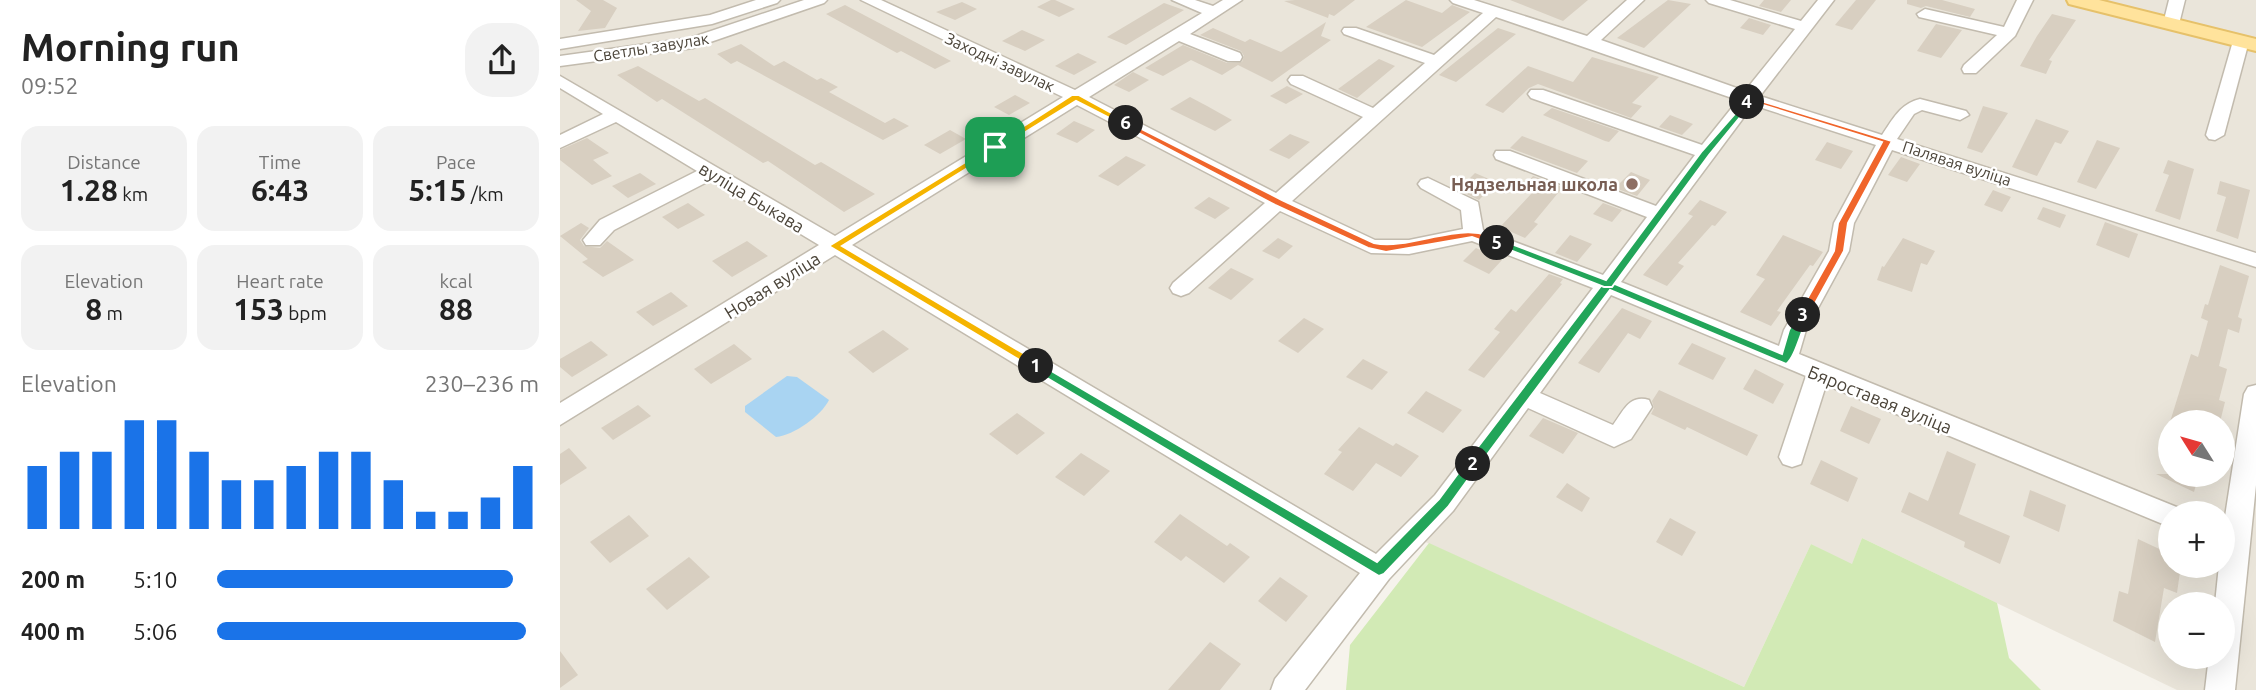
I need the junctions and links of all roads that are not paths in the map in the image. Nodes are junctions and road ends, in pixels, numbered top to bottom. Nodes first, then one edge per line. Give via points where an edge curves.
1 (772, 0) edge
2 (819, 0) edge
3 (869, 0) edge
4 (1180, 0) edge
5 (1234, 0) edge
6 (1458, 0) edge
7 (1636, 0) edge
8 (1714, 0) edge
9 (1826, 0) edge
10 (2025, 0) edge
11 (2076, 0) edge
12 (2177, 0) edge
13 (1214, 12) junction
14 (1493, 12) junction
15 (1925, 14) dead end
16 (2171, 23) junction
17 (1805, 27) junction
18 (1350, 31) dead end
19 (2009, 33) junction
20 (1178, 35) junction
21 (1590, 42) junction
22 (2248, 43) edge
23 (560, 44) edge
24 (1234, 57) dead end
25 (560, 61) edge
26 (1437, 62) junction
27 (1970, 69) dead end
28 (1297, 80) dead end
29 (560, 81) edge
30 (1536, 94) dead end
31 (1076, 97) junction
32 (1751, 99) junction
33 (616, 115) junction
34 (1960, 115) dead end
35 (1376, 116) junction
36 (2215, 135) dead end
37 (1888, 141) junction
38 (560, 142) edge
39 (1706, 153) junction
40 (1503, 155) dead end
41 (712, 172) junction
42 (1428, 184) dead end
43 (1278, 202) junction
44 (1660, 215) junction
45 (1473, 234) junction
46 (593, 240) dead end
47 (835, 246) junction
48 (2256, 260) edge
49 (1608, 285) junction
50 (1181, 288) dead end
51 (1786, 360) junction
52 (1818, 374) junction
53 (2256, 394) edge
54 (1524, 396) junction
55 (1640, 407) dead end
56 (560, 415) edge
57 (1792, 457) dead end
58 (2158, 511) edge
59 (2238, 544) edge
60 (1379, 570) junction
61 (1286, 690) edge
62 (2220, 690) edge

1 - 23 street, Светлы завулак via 712,19
2 - 25 street, Светлы завулак via 693,43
3 - 31 street, Заходні завулак
4 - 13 street
5 - 13 street, Новая вуліца
6 - 14 street, Палявая вуліца
7 - 21 street
8 - 17 street
9 - 17 street
10 - 19 street
11 - 16 main road
12 - 16 street
13 - 20 street, Новая вуліца
14 - 21 street, Палявая вуліца
14 - 26 street
15 - 19 street
16 - 22 main road
17 - 32 street
18 - 26 street
19 - 27 street
20 - 24 street
20 - 31 street, Новая вуліца
21 - 32 street, Палявая вуліца
22 - 36 street
26 - 35 street
28 - 35 street
29 - 33 street, вуліца Быкава
30 - 39 street
31 - 43 street, Заходні завулак
31 - 47 street, Новая вуліца
32 - 37 street, Палявая вуліца
32 - 39 street
33 - 38 street
33 - 41 street, вуліца Быкава
34 - 37 street via 1920,104 1908,110
35 - 43 street
37 - 48 street, Палявая вуліца
37 - 51 street via 1843,223 1839,251 1794,330
39 - 44 street
40 - 44 street
41 - 46 street via 607,225
41 - 47 street, вуліца Быкава
42 - 45 street via 1471,207
43 - 45 street, Заходні завулак via 1386,249
43 - 50 street
44 - 49 street
45 - 49 street, Бяроставая вуліца
47 - 56 street, Новая вуліца
47 - 60 street, вуліца Быкава
49 - 51 street, Бяроставая вуліца
49 - 54 street
51 - 52 street, Бяроставая вуліца
52 - 57 street
52 - 58 street, Бяроставая вуліца
53 - 59 street
54 - 55 street via 1614,438
54 - 60 street via 1444,503
59 - 62 street
60 - 61 street

